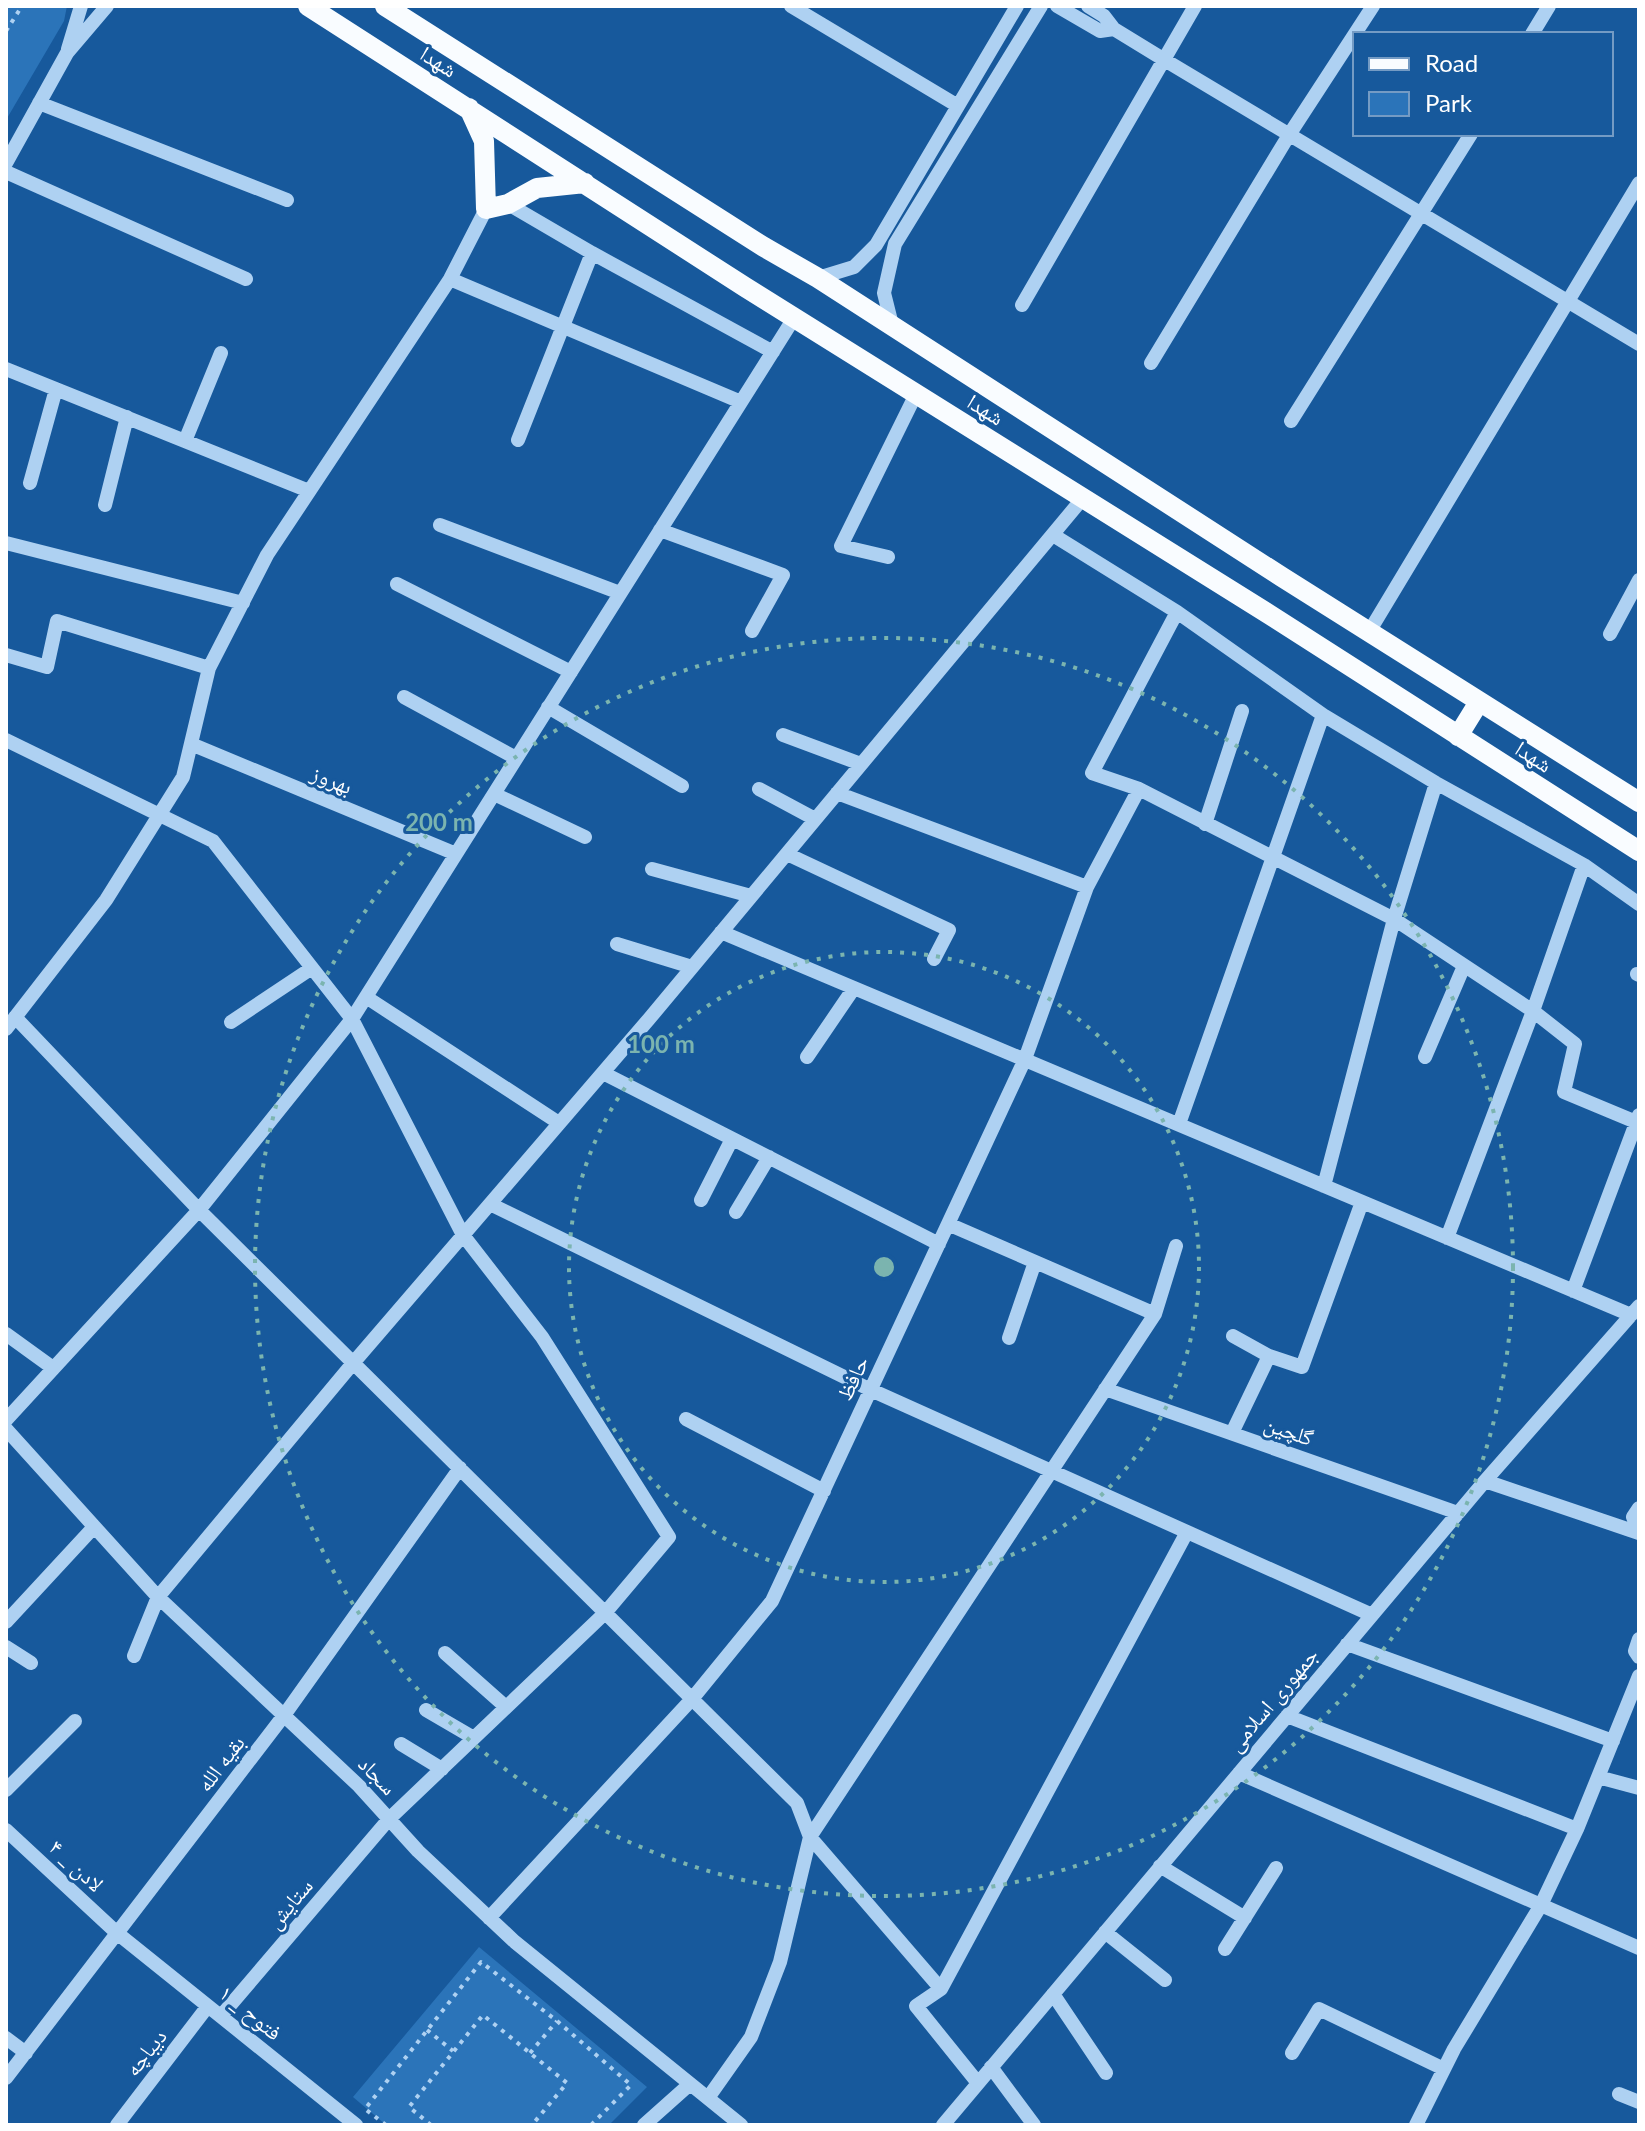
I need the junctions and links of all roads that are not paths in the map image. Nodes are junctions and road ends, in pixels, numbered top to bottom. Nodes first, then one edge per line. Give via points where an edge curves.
1 (81, 6) edge
2 (107, 6) edge
3 (308, 6) edge
4 (385, 6) edge
5 (791, 6) edge
6 (1017, 6) edge
7 (1041, 6) edge
8 (1057, 6) edge
9 (1088, 6) edge
10 (1195, 6) edge
11 (1373, 6) edge
12 (1549, 6) edge
13 (808, 10) edge
14 (1114, 29) junction
15 (1356, 32) edge
16 (1533, 32) edge
17 (1353, 37) edge
18 (67, 53) junction
19 (1163, 59) junction
20 (39, 103) junction
21 (958, 106) junction
22 (469, 108) junction
23 (947, 125) junction
24 (963, 133) junction
25 (1289, 135) junction
26 (1470, 136) edge
27 (6, 163) edge
28 (6, 172) edge
29 (585, 183) junction
30 (1639, 183) edge
31 (287, 200) dead end
32 (508, 204) junction
33 (486, 209) junction
34 (1421, 214) junction
35 (592, 253) junction
36 (818, 278) junction
37 (246, 279) dead end
38 (450, 279) junction
39 (1567, 302) junction
40 (1022, 305) dead end
41 (794, 318) junction
42 (892, 325) junction
43 (561, 326) junction
44 (1639, 344) edge
45 (773, 352) junction
46 (221, 353) dead end
47 (1151, 363) dead end
48 (6, 369) edge
49 (56, 389) junction
50 (916, 394) junction
51 (741, 402) junction
52 (127, 417) junction
53 (1291, 421) dead end
54 (518, 440) dead end
55 (185, 441) junction
56 (30, 483) dead end
57 (309, 491) junction
58 (1083, 498) junction
59 (105, 505) dead end
60 (440, 525) dead end
61 (660, 530) junction
62 (1053, 535) junction
63 (6, 543) edge
64 (888, 557) dead end
65 (1639, 580) edge
66 (397, 584) dead end
67 (620, 593) junction
68 (243, 603) junction
69 (1177, 612) junction
70 (752, 631) dead end
71 (1369, 632) junction
72 (1610, 634) dead end
73 (6, 655) edge
74 (209, 668) junction
75 (571, 672) junction
76 (404, 697) dead end
77 (1479, 702) junction
78 (548, 707) junction
79 (1242, 711) dead end
80 (1323, 715) junction
81 (783, 735) dead end
82 (1458, 736) junction
83 (6, 740) edge
84 (191, 744) junction
85 (516, 758) junction
86 (861, 764) junction
87 (1436, 783) junction
88 (682, 786) dead end
89 (759, 789) dead end
90 (1139, 789) junction
91 (837, 793) junction
92 (494, 794) junction
93 (1639, 802) edge
94 (159, 816) junction
95 (815, 819) junction
96 (1205, 824) junction
97 (585, 837) dead end
98 (1639, 851) edge
99 (456, 854) junction
100 (787, 854) junction
101 (1273, 858) junction
102 (1584, 865) junction
103 (652, 869) dead end
104 (1087, 887) junction
105 (751, 896) junction
106 (1639, 904) edge
107 (1394, 919) junction
108 (721, 932) junction
109 (617, 944) dead end
110 (934, 959) dead end
111 (1464, 966) junction
112 (692, 967) junction
113 (312, 968) junction
114 (854, 988) junction
115 (366, 997) junction
116 (1533, 1011) junction
117 (352, 1019) junction
118 (231, 1022) dead end
119 (10, 1023) edge
120 (807, 1057) dead end
121 (1425, 1057) dead end
122 (1025, 1059) junction
123 (603, 1073) junction
124 (1638, 1119) edge
125 (559, 1123) junction
126 (1179, 1124) junction
127 (732, 1139) junction
128 (769, 1157) junction
129 (1324, 1186) junction
130 (701, 1200) dead end
131 (1362, 1202) junction
132 (490, 1204) junction
133 (199, 1210) junction
134 (736, 1212) dead end
135 (948, 1224) junction
136 (463, 1235) junction
137 (1447, 1238) junction
138 (939, 1244) junction
139 (1176, 1246) dead end
140 (1035, 1262) junction
141 (1573, 1291) junction
142 (1635, 1311) edge
143 (1155, 1314) junction
144 (6, 1334) edge
145 (1233, 1336) dead end
146 (1009, 1338) dead end
147 (1269, 1356) junction
148 (354, 1362) junction
149 (53, 1368) junction
150 (1105, 1389) junction
151 (871, 1390) junction
152 (686, 1419) dead end
153 (6, 1420) edge
154 (6, 1429) edge
155 (1232, 1433) junction
156 (460, 1468) junction
157 (1051, 1470) junction
158 (1485, 1481) junction
159 (824, 1491) junction
160 (1639, 1508) edge
161 (1458, 1513) junction
162 (94, 1527) junction
163 (1639, 1531) edge
164 (1187, 1532) junction
165 (158, 1597) junction
166 (605, 1613) junction
167 (1372, 1615) junction
168 (6, 1622) edge
169 (1639, 1639) edge
170 (1347, 1644) junction
171 (6, 1647) edge
172 (445, 1653) dead end
173 (134, 1656) dead end
174 (1639, 1657) edge
175 (31, 1663) dead end
176 (1637, 1686) edge
177 (692, 1699) junction
178 (506, 1707) junction
179 (426, 1710) dead end
180 (285, 1714) junction
181 (1287, 1716) junction
182 (75, 1721) dead end
183 (474, 1738) junction
184 (1613, 1741) junction
185 (401, 1744) dead end
186 (442, 1769) junction
187 (1239, 1773) junction
188 (1598, 1777) junction
189 (1639, 1788) edge
190 (6, 1790) edge
191 (389, 1819) junction
192 (1577, 1829) junction
193 (6, 1830) edge
194 (810, 1837) junction
195 (1160, 1866) junction
196 (1276, 1868) dead end
197 (1541, 1905) junction
198 (489, 1918) junction
199 (1245, 1918) junction
200 (1105, 1932) junction
201 (117, 1933) junction
202 (1639, 1948) edge
203 (1225, 1949) dead end
204 (1165, 1980) dead end
205 (941, 1989) junction
206 (1053, 1994) junction
207 (208, 2006) junction
208 (221, 2016) junction
209 (6, 2038) edge
210 (26, 2053) junction
211 (1292, 2053) dead end
212 (991, 2067) junction
213 (1444, 2069) junction
214 (1106, 2073) dead end
215 (6, 2078) edge
216 (978, 2083) junction
217 (690, 2084) junction
218 (1619, 2094) dead end
219 (708, 2098) junction
220 (1639, 2102) edge
221 (349, 2123) edge
222 (117, 2125) edge
223 (644, 2125) edge
224 (741, 2125) edge
225 (943, 2125) edge
226 (1034, 2125) edge
227 (1416, 2125) edge

1 - 18 street
2 - 18 street
3 - 22 main road, شهدا
4 - 36 main road, شهدا
5 - 13 street
6 - 21 street
7 - 24 street
8 - 14 street via 1100,31
9 - 14 street
10 - 19 street
11 - 15 street
12 - 16 street
13 - 21 street
14 - 19 street
17 - 25 street
18 - 20 street
19 - 25 street
19 - 40 street
20 - 27 street
20 - 31 street
21 - 23 street
22 - 29 main road, شهدا
22 - 33 main road via 484,141
23 - 24 street
23 - 36 street via 876,245 854,267
24 - 42 street via 895,244 884,293
25 - 34 street
25 - 47 street
26 - 34 street
28 - 37 street
29 - 32 main road via 537,188
29 - 41 main road, شهدا
30 - 39 street
32 - 33 main road
32 - 35 street
33 - 38 street
34 - 39 street
34 - 53 street
35 - 43 street
35 - 45 street
36 - 42 main road, شهدا
38 - 43 street
38 - 57 street
39 - 44 street
39 - 71 street
41 - 45 street
41 - 50 main road, شهدا
42 - 71 main road, شهدا
43 - 51 street
43 - 54 street
45 - 51 street
46 - 55 street
48 - 49 street
49 - 52 street
49 - 56 street
50 - 58 main road, شهدا
50 - 64 street via 841,546
51 - 61 street
52 - 55 street
52 - 59 street
55 - 57 street
57 - 68 street
58 - 62 street
58 - 82 main road, شهدا
60 - 67 street
61 - 67 street
61 - 70 street via 783,575
62 - 69 street
62 - 86 street
63 - 68 street
65 - 72 street
66 - 75 street
67 - 75 street
68 - 74 street
69 - 80 street
69 - 90 street via 1092,773
71 - 77 main road, شهدا
73 - 74 street via 47,667 57,621
74 - 84 street
75 - 78 street
76 - 85 street
77 - 82 main road
77 - 93 main road, شهدا
78 - 85 street
78 - 88 street
79 - 96 street
80 - 87 street
80 - 101 street
81 - 86 street
82 - 98 main road, شهدا
83 - 94 street
84 - 94 street via 183,777
84 - 99 street, بهروز
85 - 92 street
86 - 91 street
87 - 102 street
87 - 107 street
89 - 95 street
90 - 96 street
90 - 104 street, حافظ
91 - 95 street
91 - 104 street
92 - 97 street
92 - 99 street
94 - 113 street via 213,841
94 - 119 street via 106,900
95 - 100 street
96 - 101 street
99 - 115 street
100 - 105 street
100 - 110 street via 949,930
101 - 107 street
101 - 126 street
102 - 106 street
102 - 116 street
103 - 105 street
104 - 122 street, حافظ
105 - 108 street
107 - 111 street
107 - 129 street
108 - 112 street
108 - 114 street
109 - 112 street
111 - 116 street
111 - 121 street
112 - 123 street
113 - 117 street
113 - 118 street
114 - 120 street
114 - 122 street
115 - 117 street
115 - 125 street
116 - 124 street via 1575,1044 1564,1092
116 - 137 street
117 - 133 street
117 - 136 street
119 - 133 street
122 - 126 street
122 - 135 street, حافظ
123 - 125 street
123 - 127 street
124 - 141 street
125 - 132 street
126 - 129 street
127 - 128 street
127 - 130 street
128 - 134 street
128 - 138 street
129 - 131 street
131 - 137 street
131 - 147 street via 1302,1367
132 - 136 street
132 - 151 street
133 - 148 street
133 - 149 street
135 - 138 street, حافظ
135 - 140 street
136 - 148 street
136 - 166 street, ستایش via 542,1337 669,1537
137 - 141 street
138 - 151 street, حافظ
139 - 143 street
140 - 143 street
140 - 146 street
141 - 142 street
142 - 158 street, جمهوری اسلامی
143 - 150 street
144 - 149 street
145 - 147 street
147 - 155 street
148 - 156 street
148 - 165 street
149 - 153 street
150 - 155 street, گلچین
150 - 157 street
151 - 157 street
151 - 159 street, حافظ
152 - 159 street
154 - 162 street, سجاد
155 - 161 street, گلچین
156 - 166 street
156 - 180 street, بقیه الله
157 - 164 street
157 - 194 street
158 - 161 street, جمهوری اسلامی
158 - 163 street
159 - 177 street, حافظ via 772,1601
160 - 163 street via 1633,1517
161 - 167 street, جمهوری اسلامی
162 - 165 street, سجاد
162 - 168 street
164 - 167 street
164 - 205 street
165 - 173 street
165 - 180 street, سجاد
166 - 177 street
166 - 178 street, ستایش
167 - 170 street, جمهوری اسلامی
169 - 174 street
170 - 181 street, جمهوری اسلامی
170 - 184 street
171 - 175 street
172 - 178 street
176 - 184 street
177 - 194 street via 797,1803
177 - 198 street, حافظ
178 - 183 street, ستایش
179 - 183 street
180 - 191 street, سجاد
180 - 201 street, بقیه الله
181 - 187 street, جمهوری اسلامی
181 - 192 street
182 - 190 street
183 - 186 street, ستایش
184 - 188 street
185 - 186 street
186 - 191 street, ستایش
187 - 195 street, جمهوری اسلامی
187 - 197 street
188 - 189 street
188 - 192 street
191 - 198 street, سجاد
191 - 208 street, ستایش
192 - 197 street
193 - 201 street, لادن _ ۴
194 - 205 street
194 - 219 street via 780,1962 751,2037
195 - 199 street
195 - 200 street, جمهوری اسلامی
196 - 199 street
197 - 202 street
197 - 213 street
198 - 217 street, سجاد
199 - 203 street
200 - 204 street
200 - 206 street, جمهوری اسلامی
201 - 207 street, فتوح _ ۱
201 - 210 street, بقیه الله
205 - 216 street via 916,2006
206 - 212 street, جمهوری اسلامی
206 - 214 street
207 - 208 street, فتوح _ ۱
207 - 222 street, دیباچه
208 - 221 street, فتوح _ ۱
209 - 210 street
210 - 215 street, بقیه الله
211 - 213 street via 1319,2009
212 - 216 street, جمهوری اسلامی
212 - 226 street
213 - 227 street
216 - 225 street, جمهوری اسلامی
217 - 219 street, سجاد
217 - 223 street
218 - 220 street
219 - 224 street, سجاد

